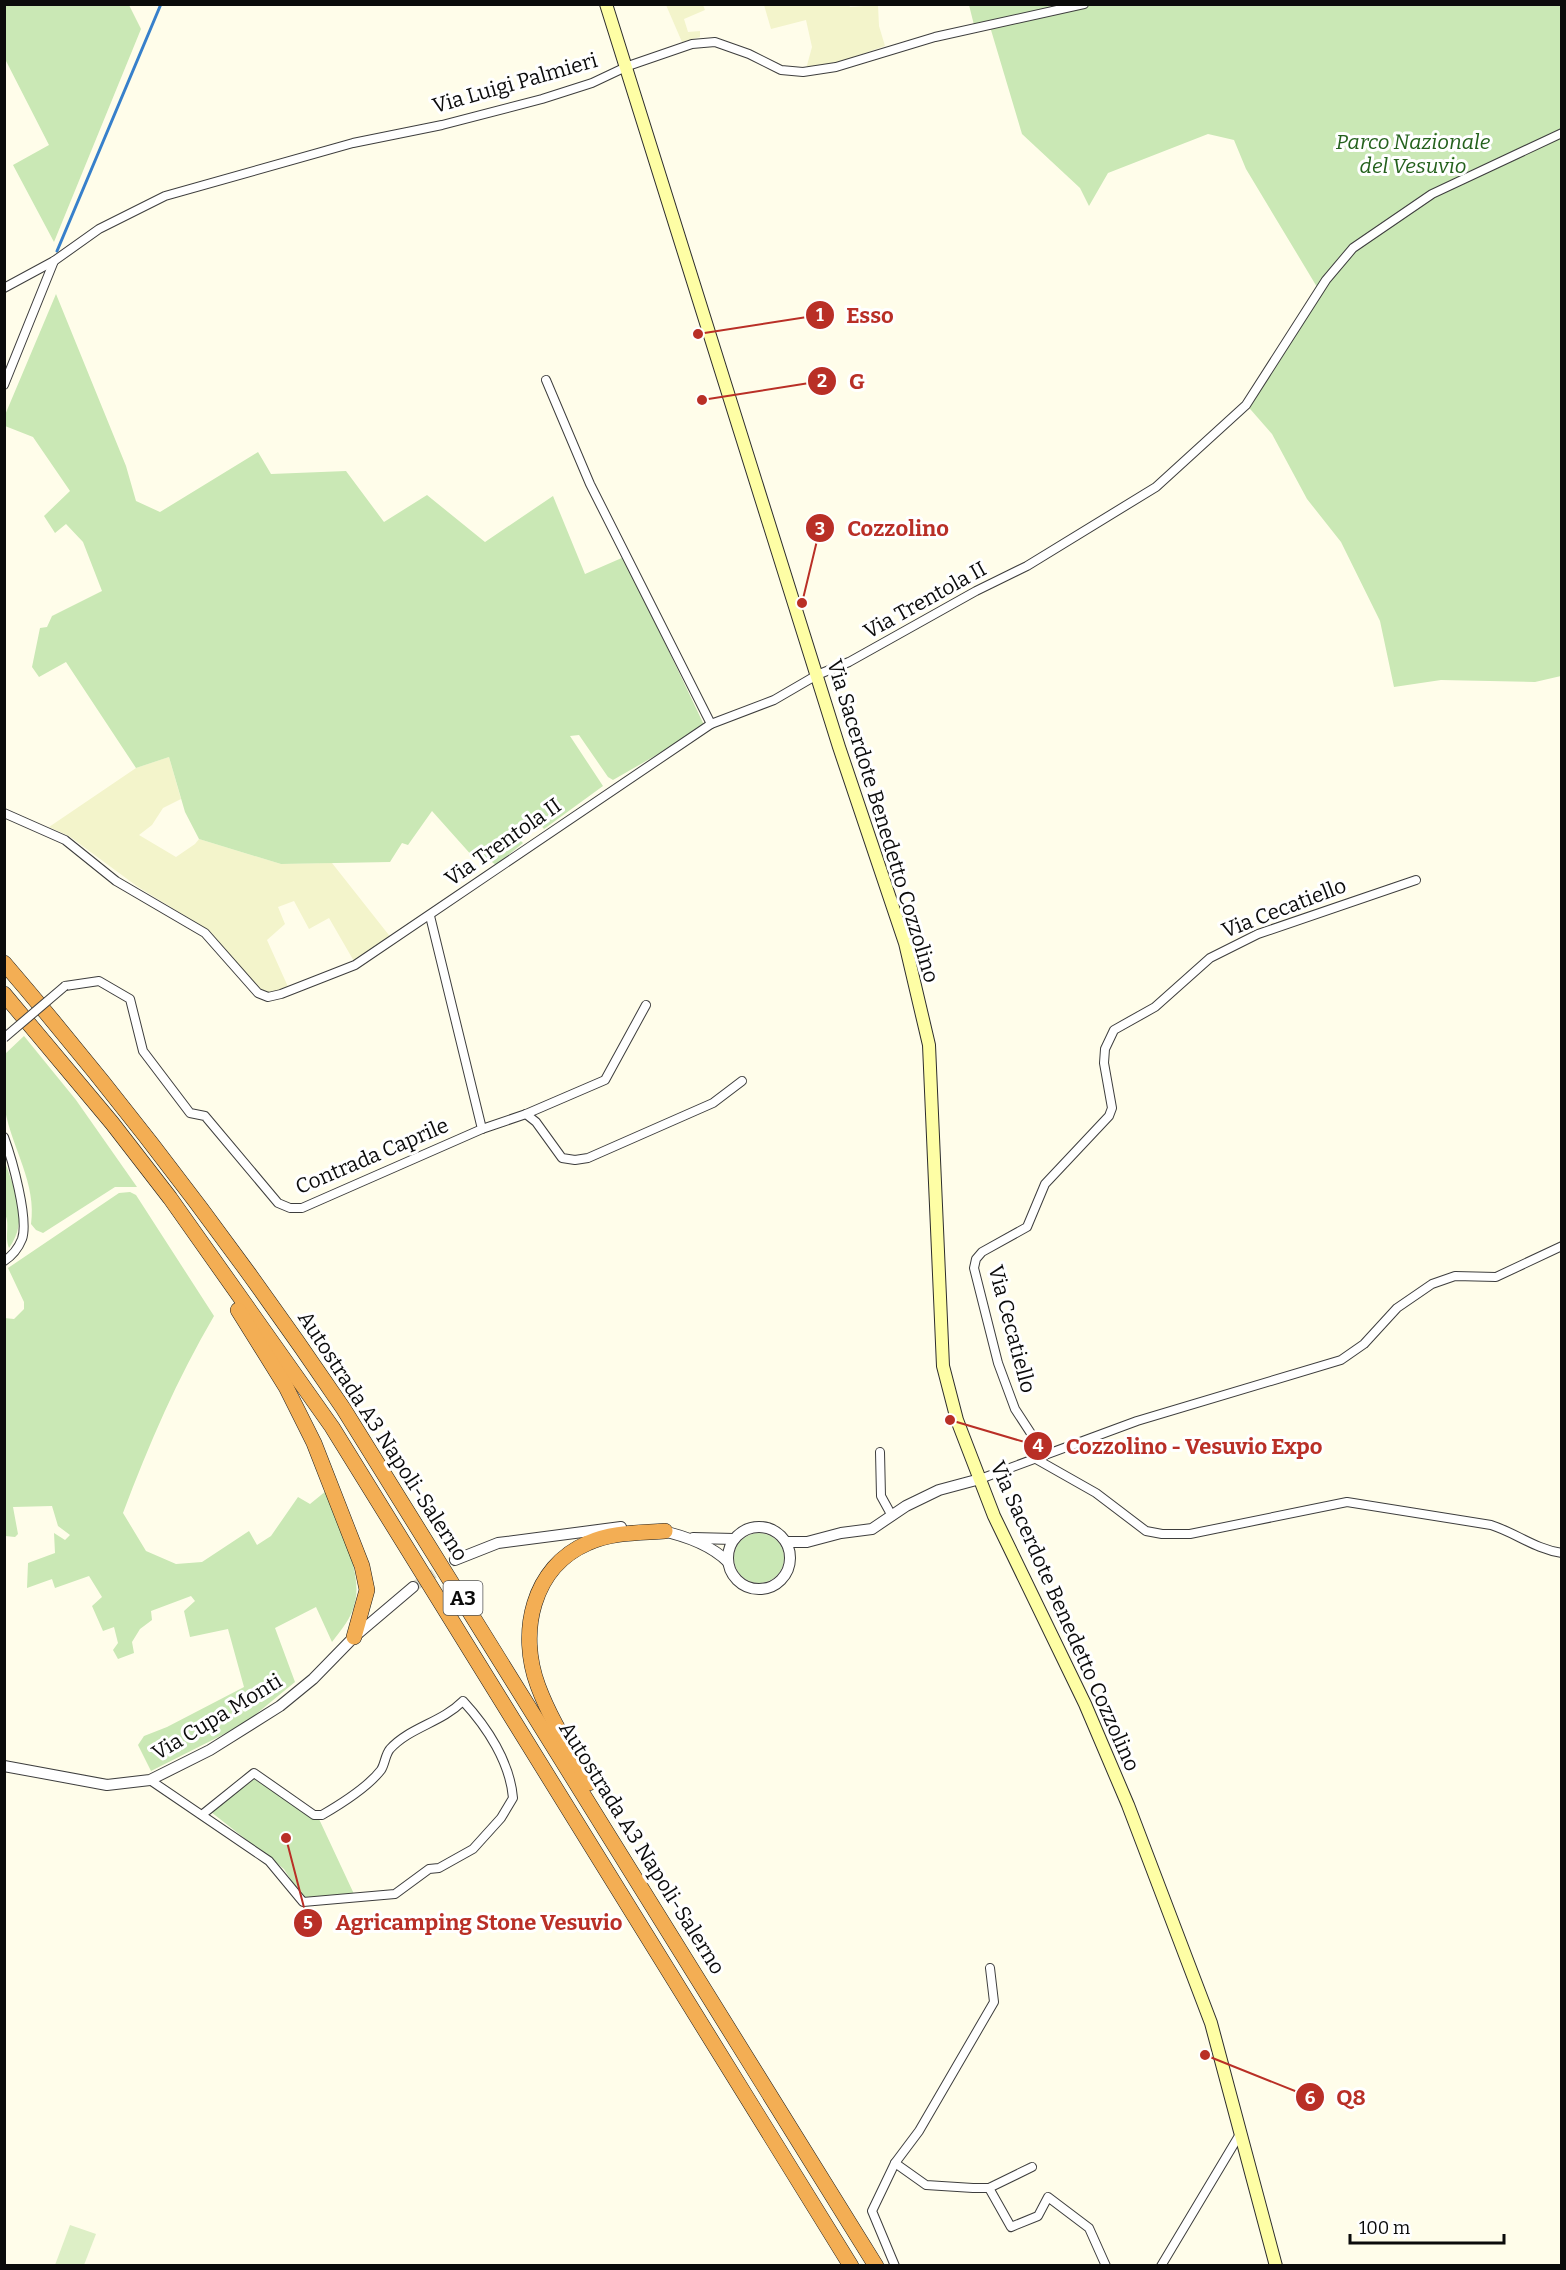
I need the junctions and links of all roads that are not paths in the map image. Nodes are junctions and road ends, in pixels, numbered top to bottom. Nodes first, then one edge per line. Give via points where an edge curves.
1 (606, 4) edge
2 (1084, 4) edge
3 (628, 66) junction
4 (1562, 134) edge
5 (54, 261) junction
6 (4, 288) edge
7 (546, 380) dead end
8 (4, 385) edge
9 (817, 675) junction
10 (711, 724) junction
11 (4, 813) edge
12 (1416, 879) dead end
13 (430, 916) junction
14 (4, 963) edge
15 (4, 994) edge
16 (646, 1005) dead end
17 (4, 1038) edge
18 (742, 1081) dead end
19 (526, 1114) junction
20 (482, 1129) junction
21 (4, 1137) edge
22 (170, 1198) junction
23 (1562, 1246) edge
24 (4, 1262) edge
25 (880, 1452) dead end
26 (1040, 1457) junction
27 (980, 1479) junction
28 (892, 1516) junction
29 (665, 1531) junction
30 (686, 1538) junction
31 (734, 1539) junction
32 (786, 1542) junction
33 (807, 1542) junction
34 (1562, 1553) edge
35 (791, 1559) junction
36 (455, 1560) tunnel mouth
37 (728, 1562) junction
38 (413, 1587) tunnel mouth
39 (354, 1636) junction
40 (4, 1766) edge
41 (150, 1780) junction
42 (203, 1814) junction
43 (630, 1867) junction
44 (990, 1968) dead end
45 (1240, 2134) junction
46 (895, 2163) junction
47 (1032, 2167) dead end
48 (988, 2188) junction
49 (851, 2265) edge
50 (876, 2265) edge
51 (895, 2265) edge
52 (1106, 2265) edge
53 (1161, 2265) edge
54 (1276, 2265) edge

1 - 3 main road, Via Sacerdote Benedetto Cozzolino
2 - 3 street, Via Luigi Palmieri via 935,37 824,70 791,73 715,42 692,44
3 - 5 street, Via Luigi Palmieri via 591,83 533,101 363,140 165,196 99,229
3 - 9 main road, Via Sacerdote Benedetto Cozzolino
4 - 9 street, Via Trentola II via 1432,194 1353,248 1326,280 1246,405 1156,487 1027,566 849,662
5 - 6 street, Via Luigi Palmieri
5 - 8 street
7 - 10 street via 590,484
9 - 10 street, Via Trentola II via 774,700
9 - 27 main road, Via Sacerdote Benedetto Cozzolino via 904,943 930,1045 943,1366 957,1420
10 - 13 street, Via Trentola II
11 - 13 street, Via Trentola II via 64,840 116,880 205,933 258,993 268,997 355,965
12 - 26 street, Via Cecatiello via 1258,934 1210,958 1155,1007 1114,1030 1105,1049 1104,1063 1112,1108 1109,1116 1045,1184 1027,1227 982,1252 974,1268 998,1363 1015,1409
13 - 20 street, Contrada Caprile
14 - 43 highway, Autostrada A3 Napoli-Salerno / A3 via 160,1153 258,1284 343,1408
15 - 22 highway, Autostrada A3 Napoli-Salerno / A3
16 - 19 street via 605,1080
17 - 20 street, Contrada Caprile, bridge via 65,986 99,981 130,999 142,1051 190,1113 205,1116 278,1203 290,1208 302,1208
18 - 19 street via 713,1103 588,1158 575,1160 562,1158
19 - 20 street
21 - 24 street via 20,1190 23,1237
22 - 39 highway via 198,1251 286,1387 314,1443 364,1574 367,1590
22 - 49 highway, Autostrada A3 Napoli-Salerno / A3 via 332,1427
23 - 26 street via 1496,1277 1455,1276 1432,1284 1397,1308 1364,1344 1341,1360 1137,1422
25 - 28 street via 881,1496
26 - 27 street
26 - 34 street via 1146,1531 1162,1534 1190,1534 1347,1502 1491,1525 1542,1550
27 - 28 street via 939,1490
27 - 45 main road, Via Sacerdote Benedetto Cozzolino via 1128,1805 1211,2023
28 - 33 street via 872,1529
29 - 30 street
29 - 36 street via 637,1526 569,1533 498,1543
29 - 43 highway via 614,1535 587,1543 565,1557 535,1597 529,1624 528,1653 538,1686 609,1819
30 - 31 street
30 - 37 street
31 - 32 street via 743,1531 761,1527 778,1533
31 - 37 street via 728,1550
32 - 33 street
32 - 35 street
33 - 35 street
35 - 37 street via 782,1580 761,1590 739,1582
38 - 39 street, Via Cupa Monti
39 - 41 street, Via Cupa Monti via 314,1679 280,1706 210,1750
40 - 41 street, Via Cupa Monti via 107,1785
41 - 42 street
42 - 42 street via 269,1861 303,1902 395,1894 429,1869 439,1868 473,1849 513,1798 500,1753 464,1701 443,1719 419,1729 389,1750 373,1778 322,1815 314,1815 254,1773
43 - 50 highway, Autostrada A3 Napoli-Salerno / A3
44 - 46 street via 994,2002 919,2132
45 - 53 street
45 - 54 main road, Via Sacerdote Benedetto Cozzolino
46 - 48 street via 926,2185
46 - 51 street via 872,2211
47 - 48 street
48 - 52 street via 1011,2227 1038,2216 1048,2197 1089,2229

